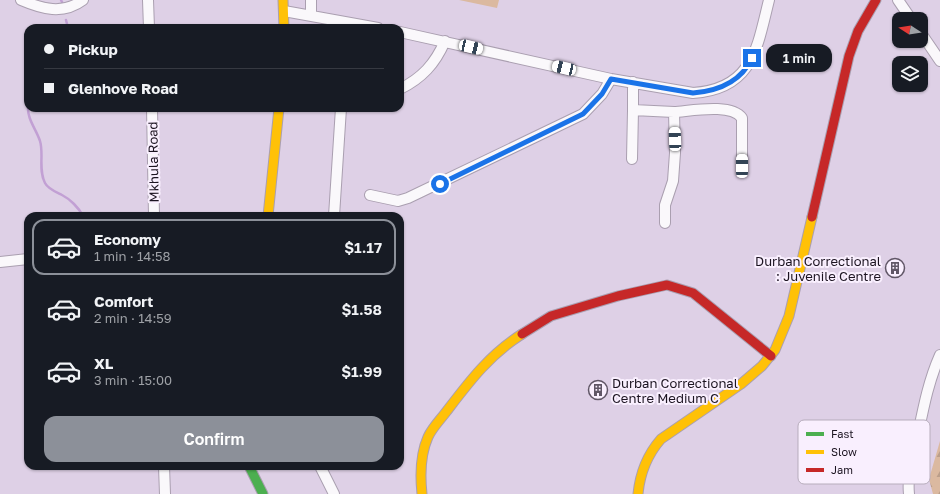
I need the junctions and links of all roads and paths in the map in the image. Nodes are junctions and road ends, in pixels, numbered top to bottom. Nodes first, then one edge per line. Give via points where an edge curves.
1 (21, 0) edge
2 (83, 0) edge
3 (148, 0) edge
4 (284, 0) edge
5 (311, 0) edge
6 (769, 0) edge
7 (876, 0) edge
8 (898, 0) edge
9 (284, 11) junction
10 (906, 12) edge
11 (311, 15) junction
12 (149, 24) edge
13 (284, 24) edge
14 (343, 24) edge
15 (404, 33) edge
16 (445, 41) junction
17 (928, 43) edge
18 (940, 61) edge
19 (611, 79) junction
20 (633, 82) junction
21 (404, 87) edge
22 (633, 110) junction
23 (152, 112) edge
24 (279, 112) edge
25 (341, 112) edge
26 (674, 112) junction
27 (632, 159) dead end
28 (742, 166) dead end
29 (370, 195) dead end
30 (154, 212) edge
31 (268, 212) edge
32 (334, 212) edge
33 (665, 222) dead end
34 (24, 259) edge
35 (0, 262) edge
36 (940, 354) edge
37 (771, 356) junction
38 (921, 420) edge
39 (164, 470) edge
40 (251, 470) edge
41 (322, 470) edge
42 (908, 484) edge
43 (166, 494) edge
44 (262, 494) edge
45 (334, 494) edge
46 (422, 494) edge
47 (638, 494) edge
48 (909, 494) edge

1 - 2 street via 51,10 72,6
3 - 12 street
4 - 9 street
5 - 11 street
6 - 20 street via 756,47 747,68 732,82 719,89 693,93
7 - 37 street via 858,31 848,56 788,322
8 - 10 street
9 - 11 street
9 - 13 street
11 - 14 street
15 - 16 street
16 - 19 street
16 - 21 street via 426,72
17 - 18 street
19 - 20 street
19 - 29 street via 602,94 583,114 440,184 398,201
20 - 22 street
22 - 26 street
22 - 27 street
23 - 30 street, Mkhula Road
24 - 31 street
25 - 32 street
26 - 28 street via 727,109 738,113 742,118
26 - 33 street via 673,181 665,205
34 - 35 street
36 - 38 street
37 - 46 street via 693,293 668,285 618,296 551,316 508,343 478,370 428,436 422,456
37 - 47 street via 756,373 661,439 650,454 639,478
39 - 43 street
40 - 44 street
41 - 45 street
42 - 48 street

